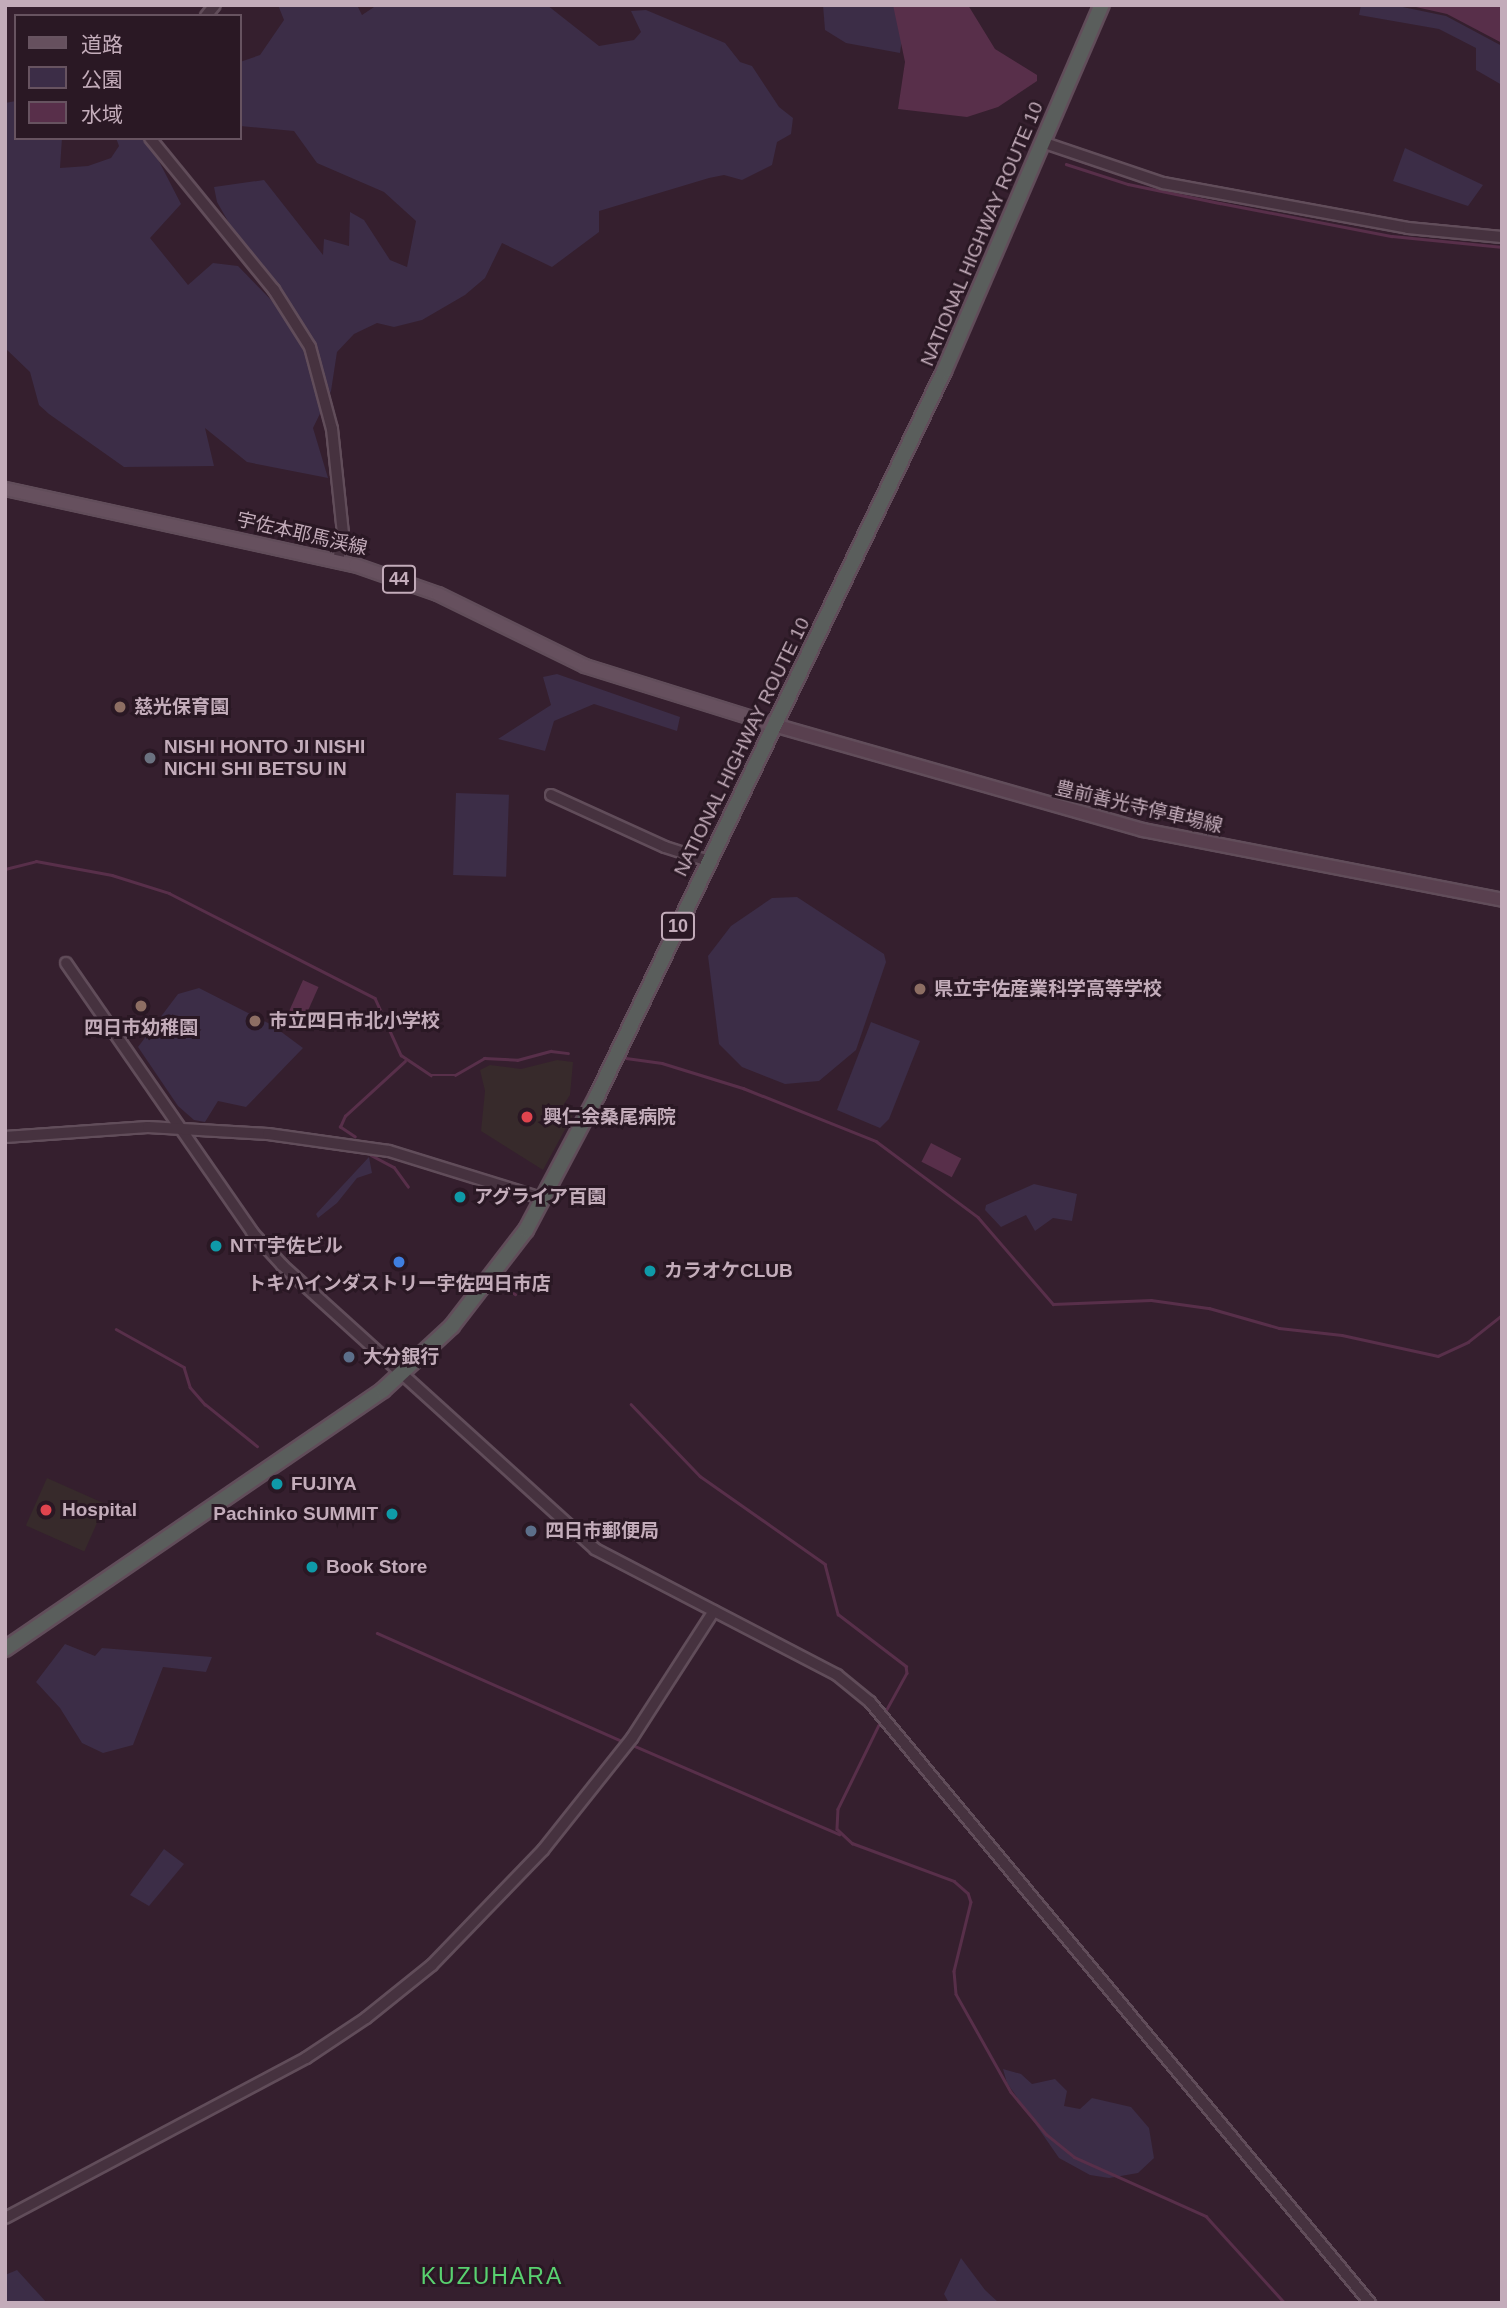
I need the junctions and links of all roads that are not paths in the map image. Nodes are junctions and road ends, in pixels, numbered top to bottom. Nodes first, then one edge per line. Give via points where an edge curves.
1 (1102, 5) edge
2 (152, 140) edge
3 (1042, 142) junction
4 (1502, 237) edge
5 (5, 489) edge
6 (338, 560) junction
7 (774, 726) junction
8 (551, 795) dead end
9 (709, 861) junction
10 (1502, 900) edge
11 (66, 963) dead end
12 (184, 1128) junction
13 (5, 1137) edge
14 (544, 1199) junction
15 (401, 1375) junction
16 (714, 1611) junction
17 (5, 1649) edge
18 (5, 2218) edge
19 (1370, 2303) edge

1 - 3 highway, NATIONAL HIGHWAY ROUTE 10 / 10
2 - 6 street via 274,290 310,347 332,429 343,533
3 - 4 street via 1163,183 1408,228
3 - 7 highway, NATIONAL HIGHWAY ROUTE 10 / 10 via 944,371
5 - 6 main road, 宇佐本耶馬渓線 / 44
6 - 7 main road, 宇佐本耶馬渓線 / 44 via 436,593 585,666
7 - 9 highway, NATIONAL HIGHWAY ROUTE 10 / 10
7 - 10 main road, 豊前善光寺停車場線 via 1106,821
8 - 9 street via 665,848
9 - 14 highway, NATIONAL HIGHWAY ROUTE 10 / 10
11 - 12 street
12 - 13 street
12 - 14 street via 369,1147
12 - 15 street via 266,1250
14 - 15 highway, NATIONAL HIGHWAY ROUTE 10 / 10 via 481,1292
15 - 16 street via 595,1549
15 - 17 highway, NATIONAL HIGHWAY ROUTE 10 / 10 via 337,1425
16 - 18 street via 632,1738 567,1820 507,1892 432,1965 317,2051
16 - 19 street via 836,1675 870,1702

